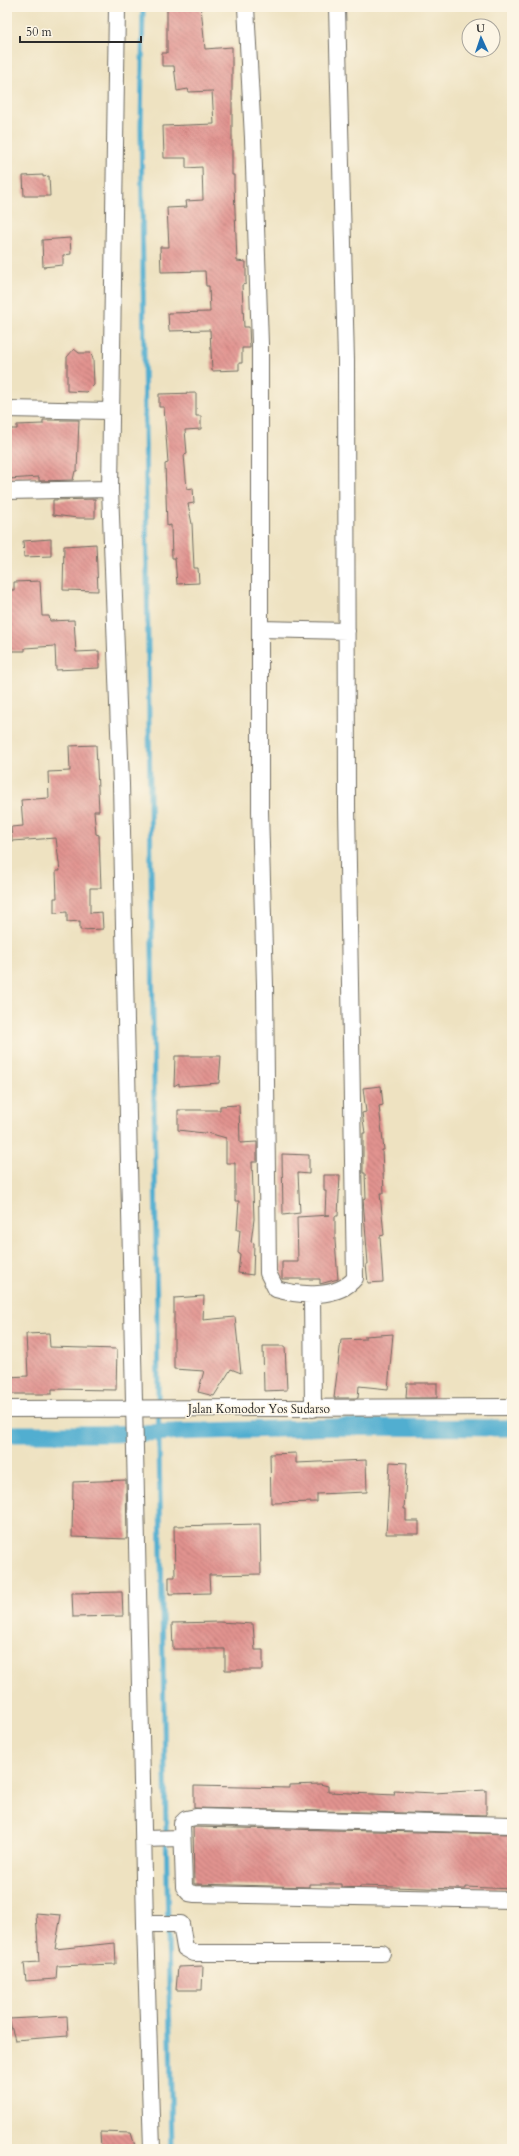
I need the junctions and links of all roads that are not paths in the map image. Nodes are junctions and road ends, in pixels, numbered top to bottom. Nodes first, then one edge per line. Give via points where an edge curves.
1 (117, 7) edge
2 (246, 7) edge
3 (337, 7) edge
4 (7, 409) edge
5 (110, 411) junction
6 (110, 489) junction
7 (7, 491) edge
8 (260, 629) junction
9 (347, 631) junction
10 (312, 1295) junction
11 (512, 1407) edge
12 (7, 1409) edge
13 (313, 1409) junction
14 (137, 1413) junction
15 (512, 1825) edge
16 (179, 1838) junction
17 (147, 1839) junction
18 (512, 1900) edge
19 (147, 1923) junction
20 (382, 1953) dead end
21 (152, 2149) edge

1 - 5 street
2 - 8 street via 260,344
3 - 9 street via 346,361
4 - 5 street
5 - 6 street
6 - 7 street
6 - 14 street via 121,784
8 - 9 street
8 - 10 street via 260,803 268,1273 276,1289
9 - 10 street via 347,814 355,1278 346,1286
10 - 13 street
11 - 13 street, Jalan Komodor Yos Sudarso
12 - 14 street, Jalan Komodor Yos Sudarso
13 - 14 street, Jalan Komodor Yos Sudarso via 178,1408
14 - 17 street
15 - 16 street via 196,1817 186,1819 182,1823
16 - 17 street
16 - 18 street via 184,1887 195,1894
17 - 19 street
19 - 20 street via 181,1924 186,1948 194,1952
19 - 21 street

